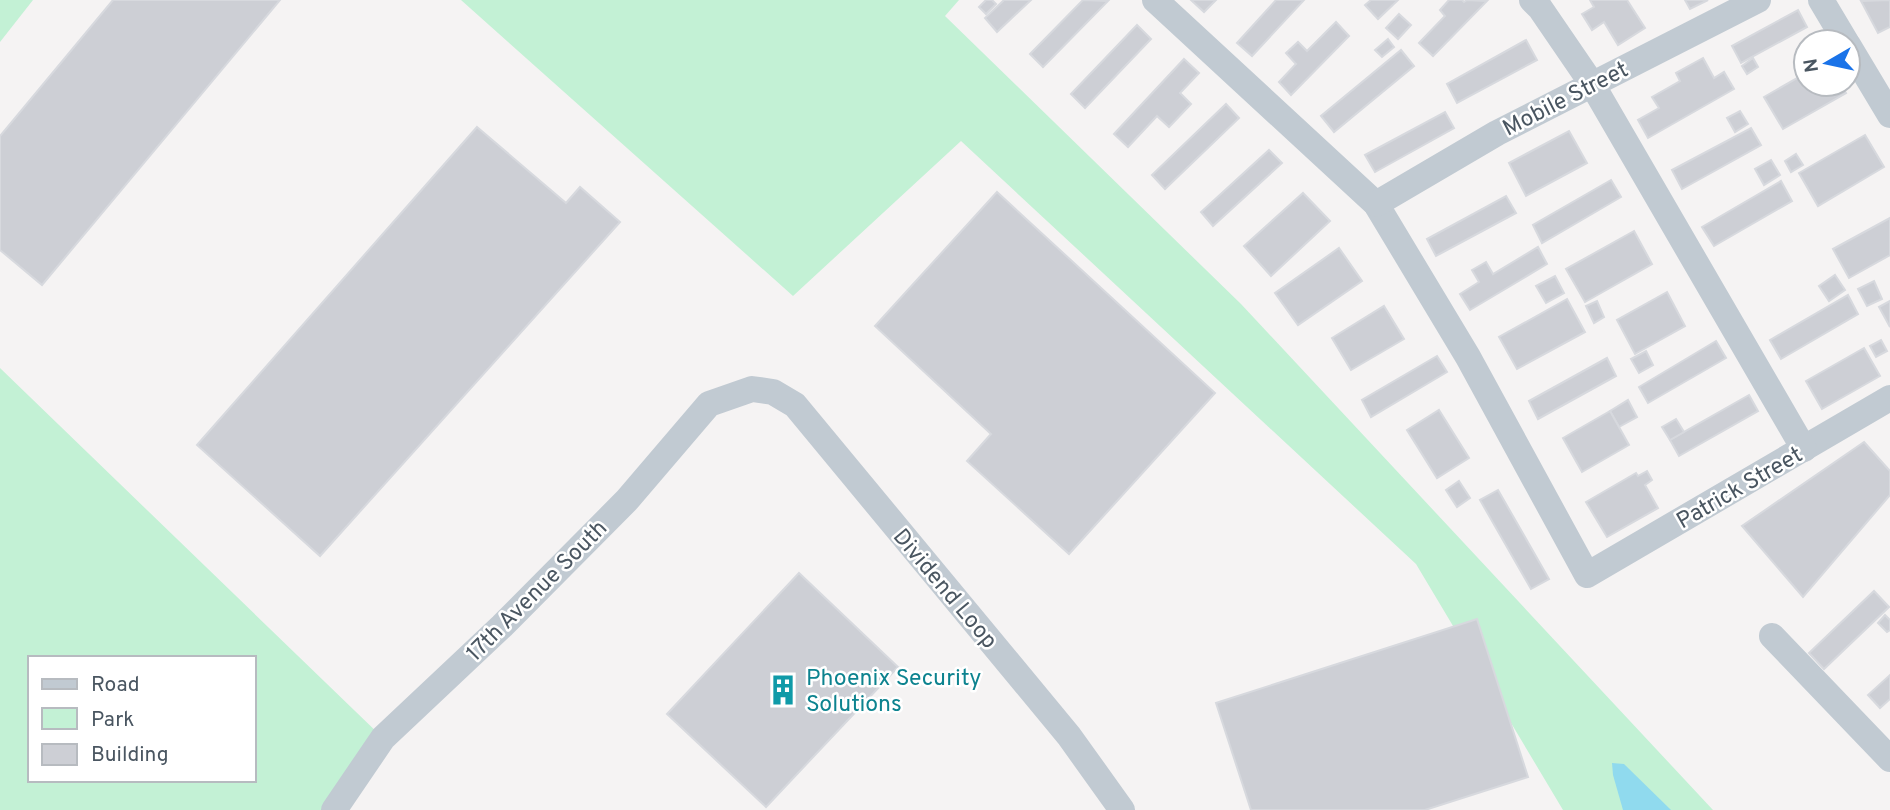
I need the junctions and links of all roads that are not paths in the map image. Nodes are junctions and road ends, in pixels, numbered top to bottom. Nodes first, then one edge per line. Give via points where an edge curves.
1 (1155, 0) edge
2 (1532, 0) edge
3 (1758, 0) edge
4 (1821, 0) edge
5 (1838, 28) edge
6 (1862, 68) edge
7 (1592, 84) junction
8 (1890, 115) edge
9 (1376, 204) junction
10 (752, 389) joint
11 (1890, 398) edge
12 (1804, 449) junction
13 (1772, 636) dead end
14 (1890, 759) edge
15 (334, 810) edge
16 (1122, 810) edge

1 - 9 street
2 - 7 street
3 - 7 street, Mobile Street
4 - 5 street
6 - 8 street
7 - 9 street, Mobile Street
7 - 12 street
9 - 12 street, Patrick Street via 1468,357 1587,575
10 - 15 street, 17th Avenue South via 709,404 627,500 383,738
10 - 16 street, Dividend Loop via 773,392 795,405 1069,736
11 - 12 street, Patrick Street
13 - 14 street

